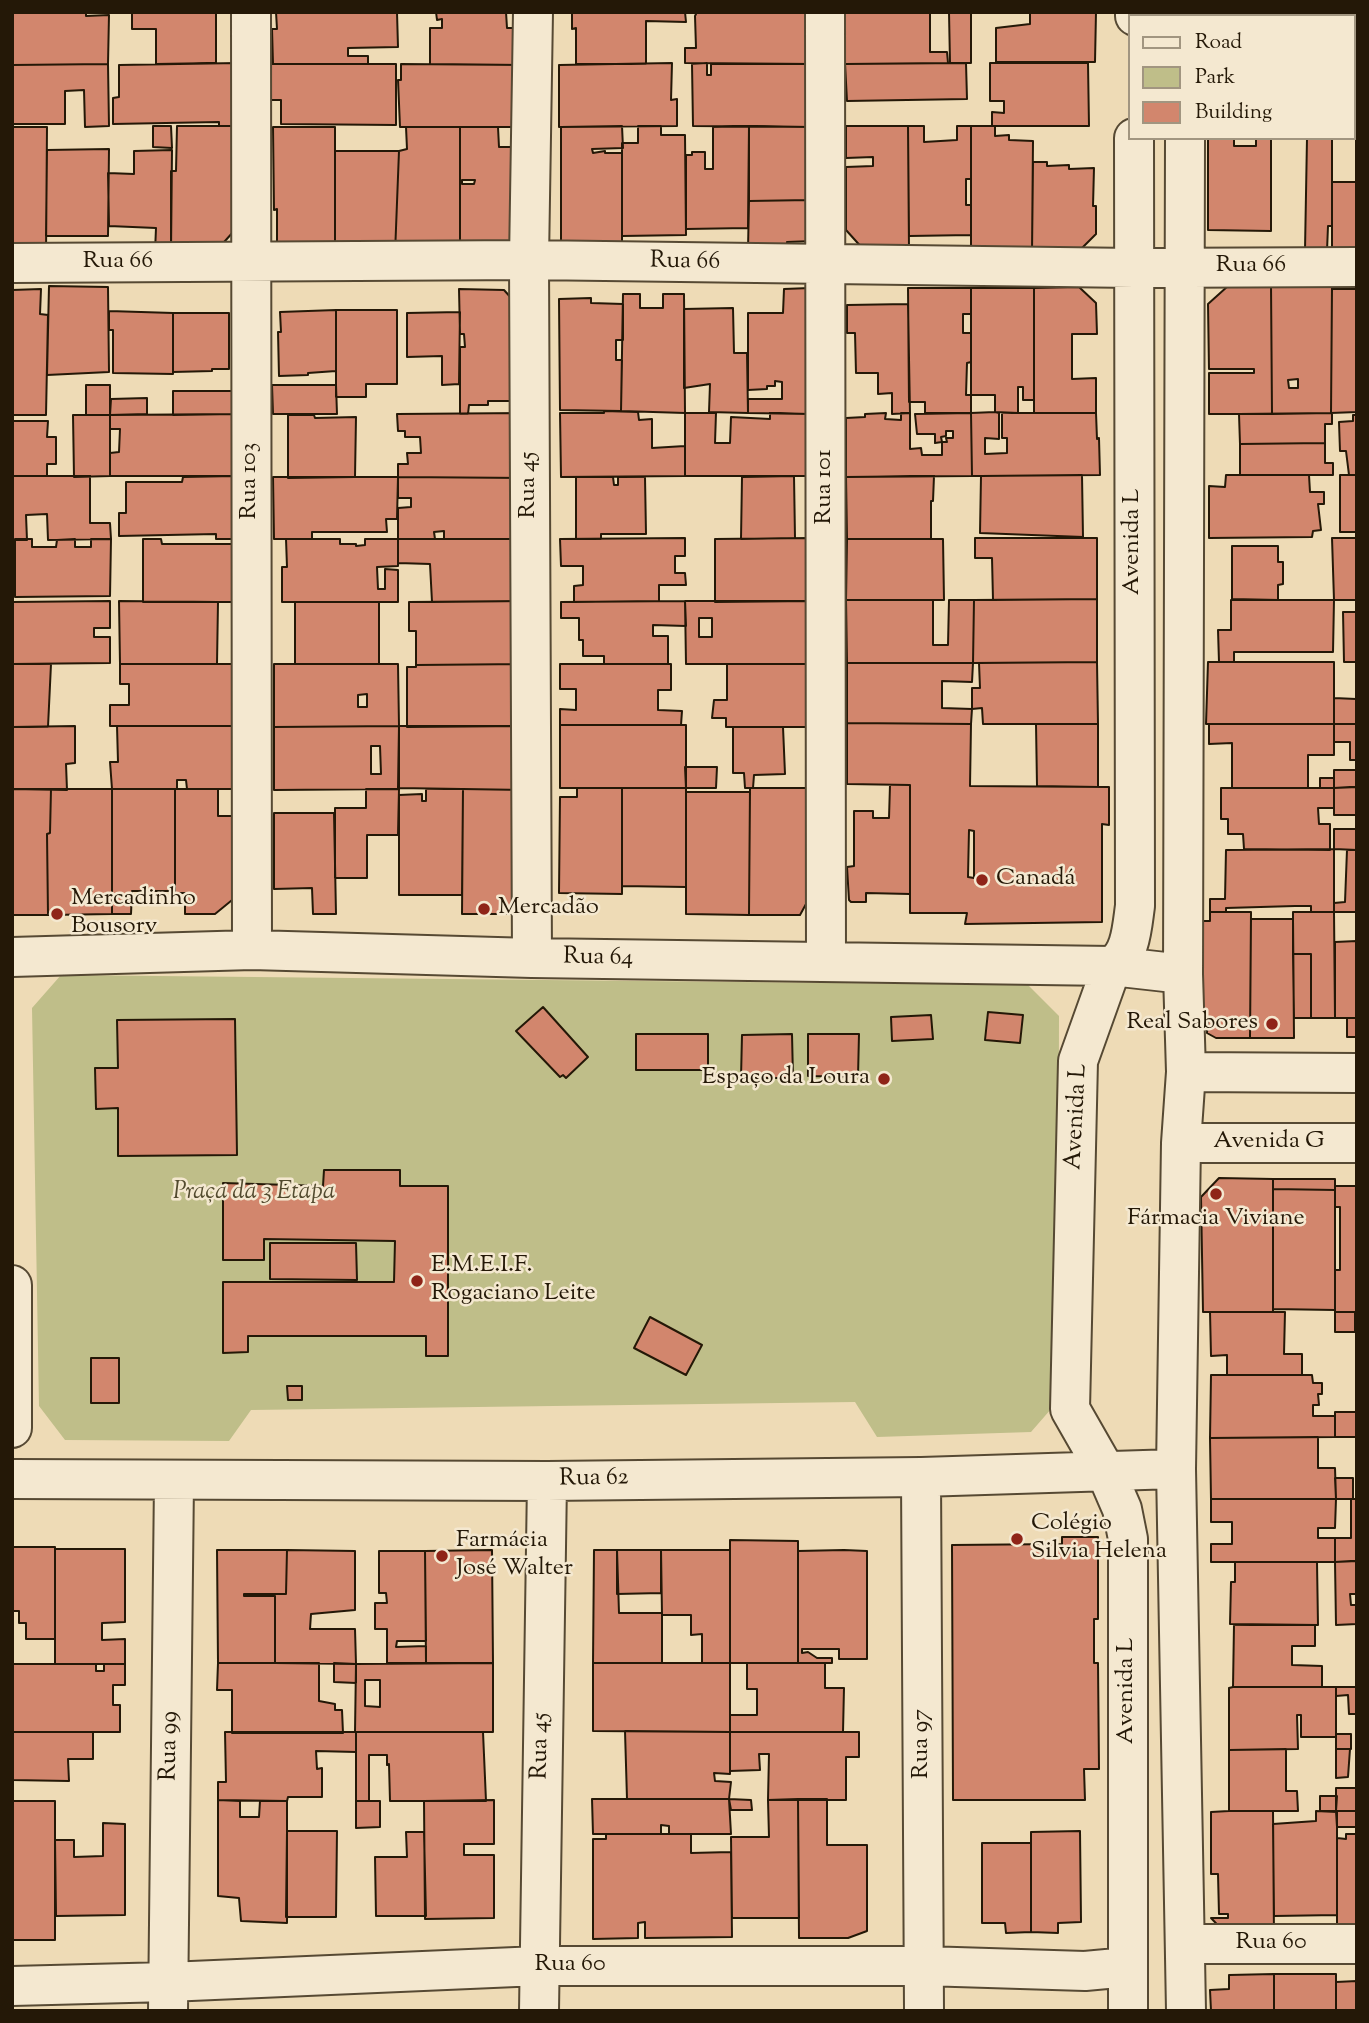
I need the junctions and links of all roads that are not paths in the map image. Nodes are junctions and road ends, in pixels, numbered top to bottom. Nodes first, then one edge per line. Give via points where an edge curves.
1 (251, 12) edge
2 (533, 12) edge
3 (825, 12) edge
4 (1134, 140) edge
5 (1185, 140) edge
6 (529, 260) junction
7 (251, 262) junction
8 (12, 263) edge
9 (826, 265) junction
10 (1183, 267) junction
11 (1357, 267) edge
12 (1134, 268) junction
13 (252, 950) junction
14 (12, 957) edge
15 (533, 958) junction
16 (825, 962) junction
17 (1112, 966) junction
18 (1183, 974) junction
19 (1186, 1072) junction
20 (1357, 1073) edge
21 (1181, 1143) junction
22 (1357, 1143) edge
23 (12, 1285) edge
24 (12, 1427) edge
25 (1176, 1469) junction
26 (1106, 1472) junction
27 (920, 1477) junction
28 (12, 1479) edge
29 (174, 1480) junction
30 (547, 1481) junction
31 (1129, 1877) junction
32 (1184, 1880) junction
33 (1186, 1944) junction
34 (1357, 1944) edge
35 (539, 1966) junction
36 (924, 1966) junction
37 (1128, 1967) junction
38 (12, 1986) edge
39 (168, 1997) edge
40 (539, 2011) edge
41 (924, 2011) edge
42 (1128, 2011) edge
43 (1186, 2011) edge

1 - 7 street, Rua 103
2 - 6 street, Rua 45
3 - 9 street, Rua 101
4 - 12 street, Avenida L
5 - 10 street, Avenida L
6 - 7 street, Rua 66
6 - 9 street, Rua 66
6 - 15 street, Rua 45
7 - 8 street, Rua 66
7 - 13 street, Rua 103
9 - 12 street, Rua 66
9 - 16 street, Rua 101
10 - 11 street, Rua 66
10 - 12 street, Rua 66
10 - 18 street, Avenida L
12 - 17 street, Avenida L via 1135,906 1130,938 1121,961
13 - 14 street, Rua 64
13 - 15 street, Rua 64
15 - 16 street, Rua 64
16 - 17 street, Rua 64
17 - 18 street, Rua 64
17 - 26 street, Avenida L via 1078,1061 1070,1409
18 - 19 street, Avenida L
19 - 20 street
19 - 21 street, Avenida L
21 - 22 street, Avenida G
21 - 25 street, Avenida L
23 - 24 street
25 - 26 street, Rua 62
25 - 32 street, Avenida L
26 - 27 street, Rua 62
26 - 31 street, Avenida L via 1122,1509 1128,1539
27 - 30 street, Rua 62
27 - 36 street, Rua 97
28 - 29 street, Rua 62
29 - 30 street, Rua 62
29 - 39 street, Rua 99
30 - 35 street, Rua 45
31 - 32 street
31 - 37 street, Avenida L
32 - 33 street, Avenida L
33 - 34 street, Rua 60
33 - 43 street, Avenida L
35 - 36 street, Rua 60
35 - 39 street, Rua 60
35 - 40 street, Rua 45
36 - 37 street, Rua 60 via 1085,1971
36 - 41 street, Rua 97
37 - 42 street, Avenida L
38 - 39 street, Rua 60

